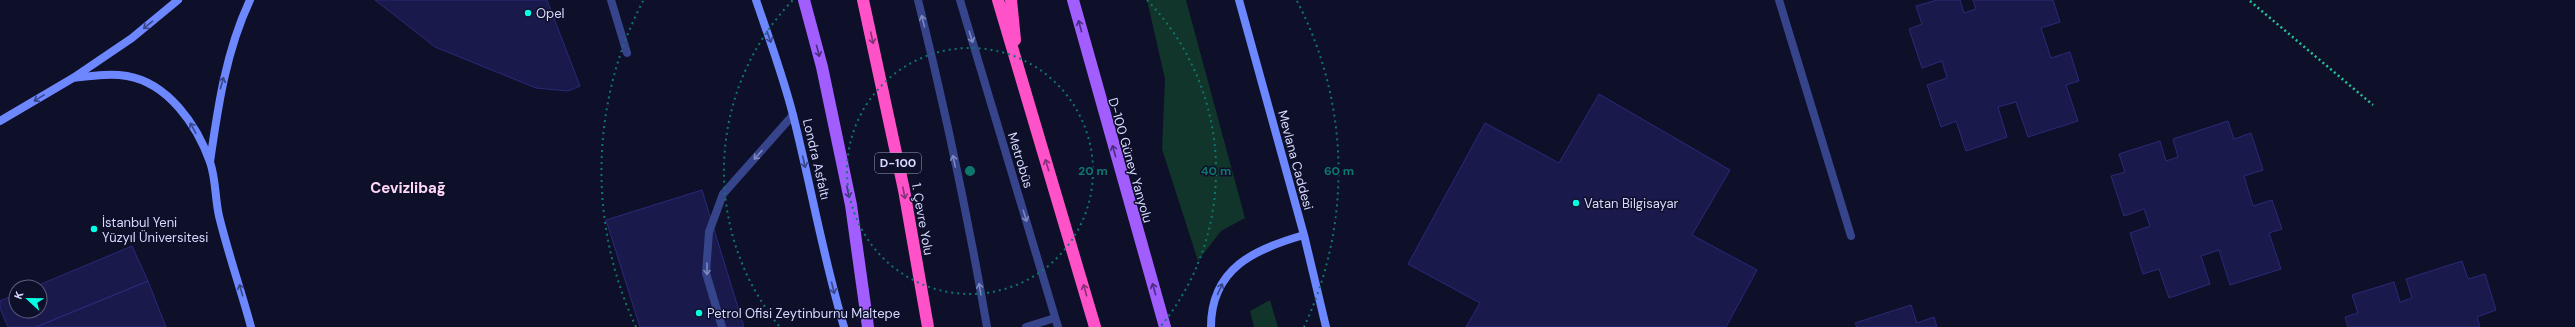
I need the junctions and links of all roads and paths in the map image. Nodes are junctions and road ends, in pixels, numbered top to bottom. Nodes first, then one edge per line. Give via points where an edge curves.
1 (178, 0) edge
2 (250, 0) edge
3 (611, 0) edge
4 (756, 0) edge
5 (804, 0) edge
6 (863, 0) edge
7 (918, 0) edge
8 (960, 0) edge
9 (998, 0) edge
10 (1011, 0) edge
11 (1073, 0) edge
12 (1239, 0) edge
13 (1779, 0) edge
14 (2250, 1) edge
15 (627, 53) dead end
16 (1019, 73) junction
17 (73, 78) junction
18 (2374, 105) dead end
19 (793, 115) junction
20 (0, 121) edge
21 (210, 163) junction
22 (1304, 235) junction
23 (1851, 236) dead end
24 (1055, 318) junction
25 (252, 327) edge
26 (722, 327) edge
27 (844, 327) edge
28 (868, 327) edge
29 (928, 327) edge
30 (987, 327) edge
31 (1026, 327) edge
32 (1058, 327) edge
33 (1095, 327) edge
34 (1165, 327) edge
35 (1211, 327) edge
36 (1326, 327) edge

1 -> 17 main road via 132,38
21 -> 2 main road via 219,94 240,21
3 - 15 lane
4 -> 19 main road, Londra Asfaltı
5 -> 28 main road via 822,67 851,205
6 -> 29 highway, 1. Çevre Yolu / D-100 via 904,190
30 -> 7 lane via 970,236
8 -> 24 lane, Metrobüs
9 - 16 highway
10 - 16 highway
34 -> 11 main road, D-100 Güney Yanyolu
12 - 22 main road, Mevlana Caddesi
13 - 23 lane
14 - 18 path
33 -> 16 highway
17 -> 20 main road
21 -> 17 main road via 191,123 155,86 128,76 104,74
19 -> 26 lane via 723,194 710,232 706,273
19 -> 27 main road, Londra Asfaltı
25 -> 21 main road via 219,216
35 -> 22 main road via 1211,315 1219,287 1236,265 1275,243
22 - 36 main road, Mevlana Caddesi
24 - 31 lane
24 - 32 lane, Metrobüs

